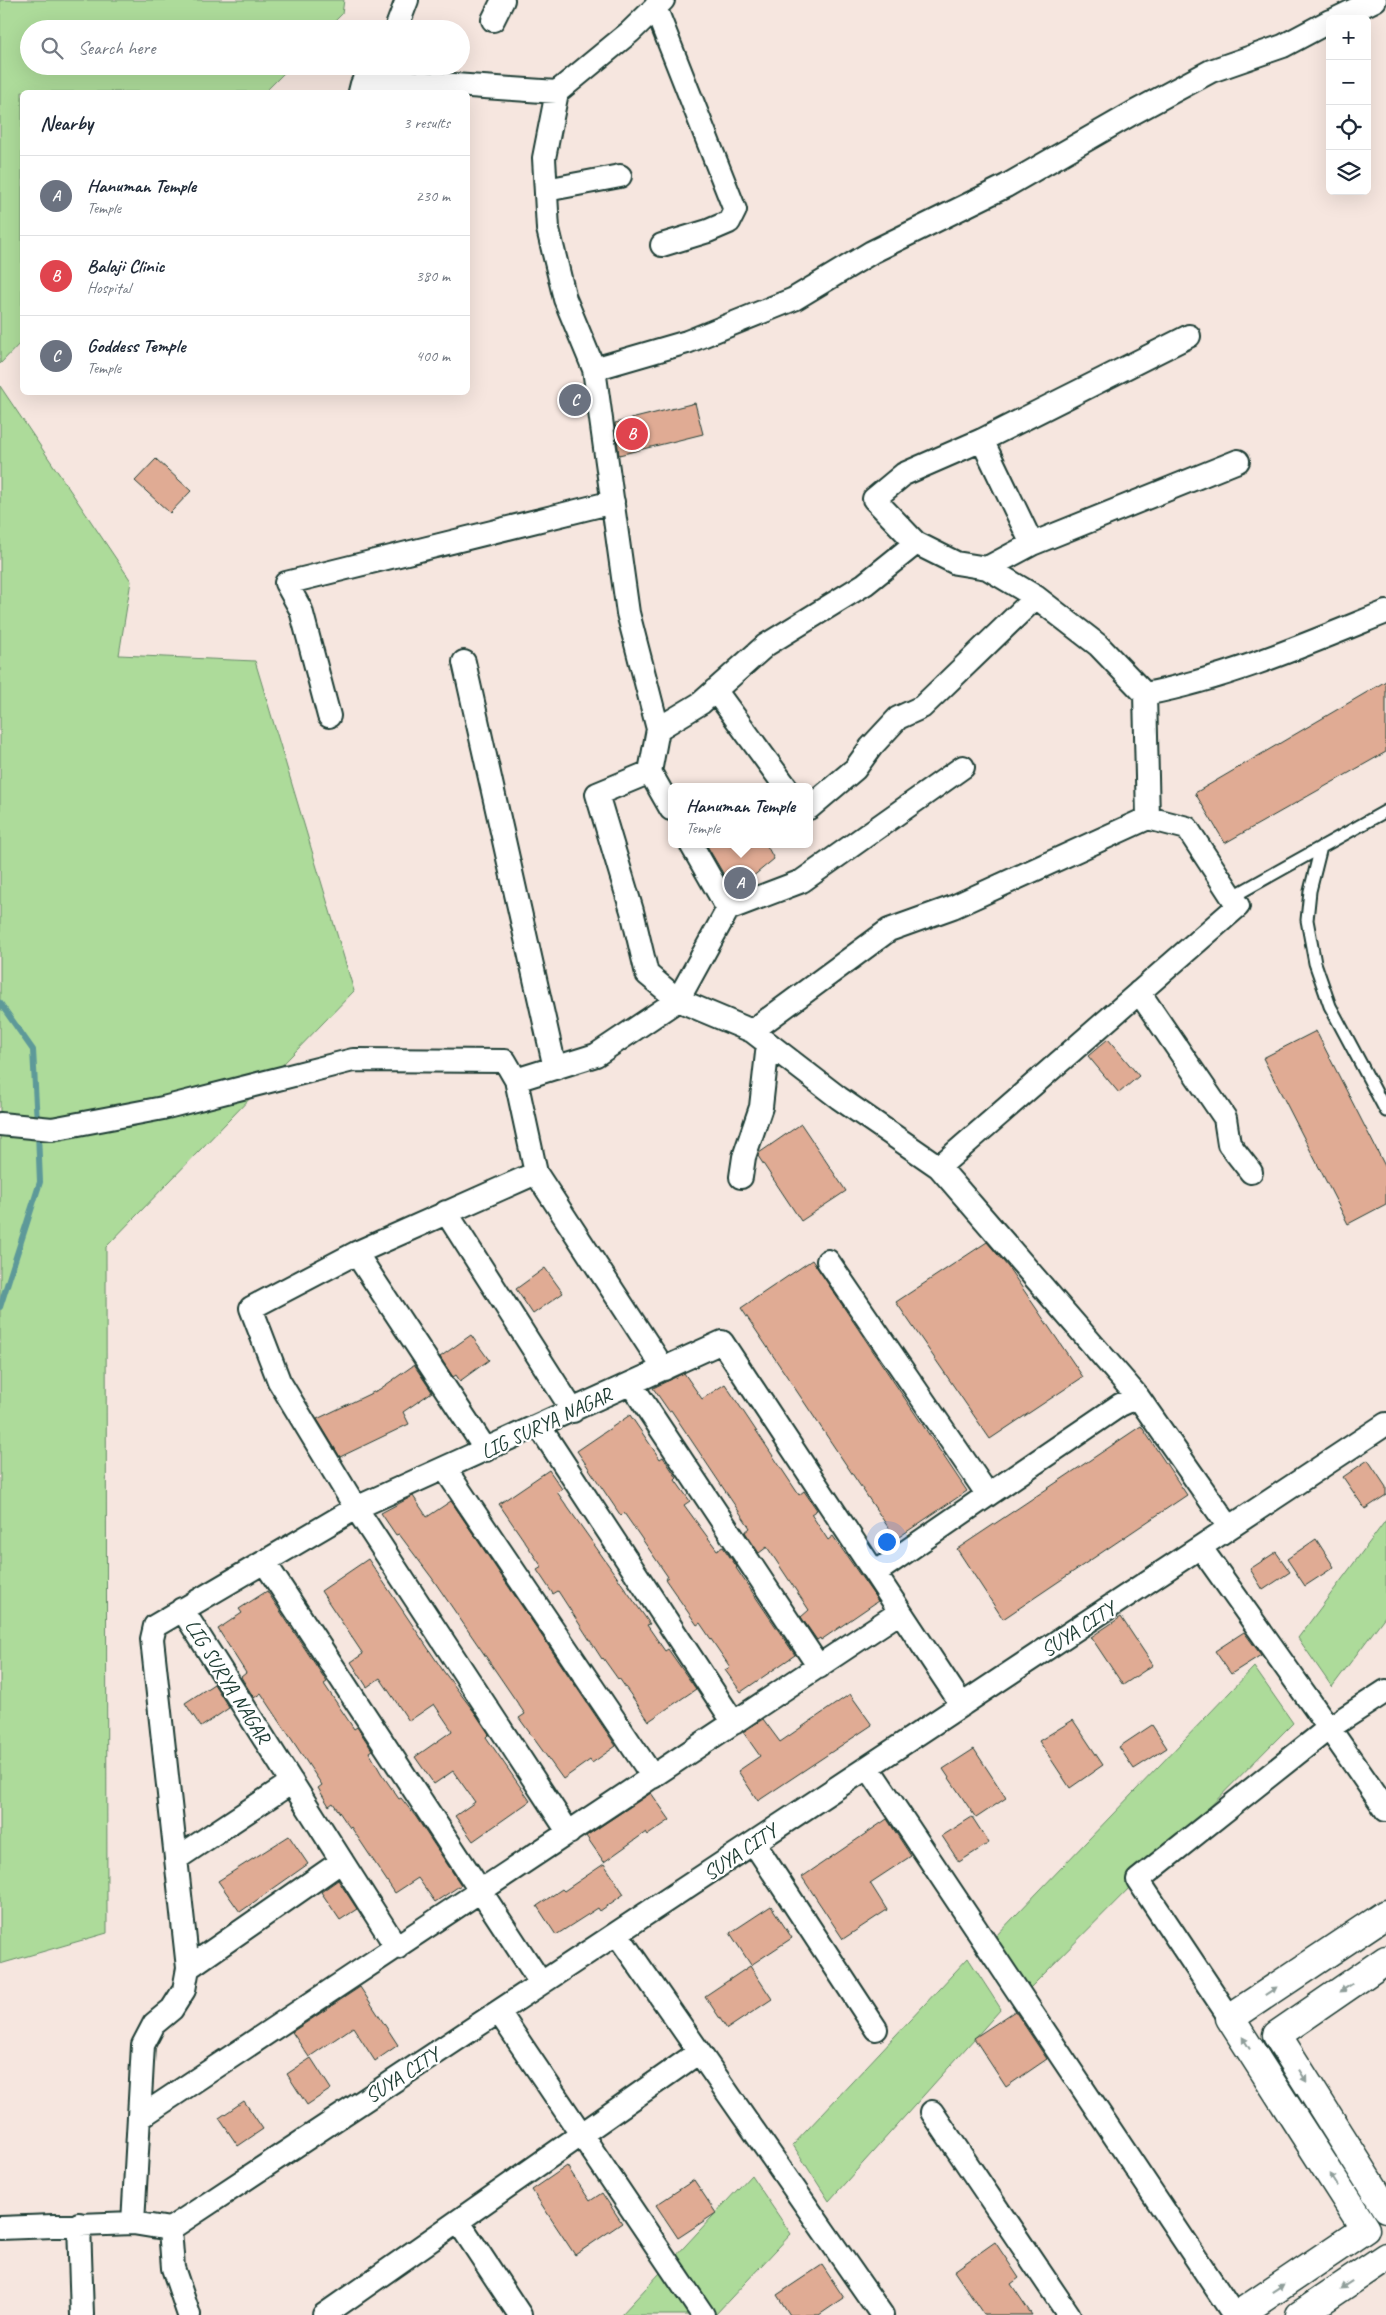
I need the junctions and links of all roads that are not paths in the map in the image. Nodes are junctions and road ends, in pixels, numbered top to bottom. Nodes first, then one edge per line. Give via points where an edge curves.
1 (407, 0) edge
2 (502, 0) edge
3 (1375, 0) edge
4 (659, 3) edge
5 (1344, 15) edge
6 (399, 20) edge
7 (493, 20) dead end
8 (1326, 24) edge
9 (373, 79) edge
10 (556, 92) junction
11 (620, 176) dead end
12 (546, 190) junction
13 (662, 245) dead end
14 (1189, 336) dead end
15 (594, 369) junction
16 (982, 440) junction
17 (1238, 461) dead end
18 (613, 502) junction
19 (916, 543) junction
20 (1032, 544) junction
21 (987, 568) junction
22 (1036, 597) junction
23 (1386, 612) edge
24 (464, 662) dead end
25 (715, 690) junction
26 (1145, 694) junction
27 (329, 716) dead end
28 (658, 729) junction
29 (963, 766) dead end
30 (650, 772) junction
31 (783, 783) edge
32 (668, 804) edge
33 (813, 805) edge
34 (1386, 811) edge
35 (1148, 818) junction
36 (1321, 847) junction
37 (693, 848) edge
38 (1232, 896) junction
39 (728, 909) junction
40 (1139, 992) junction
41 (678, 1000) junction
42 (760, 1038) junction
43 (555, 1068) junction
44 (516, 1080) junction
45 (1386, 1111) edge
46 (5, 1124) edge
47 (939, 1167) junction
48 (1251, 1172) dead end
49 (536, 1173) junction
50 (741, 1177) dead end
51 (446, 1212) junction
52 (356, 1253) junction
53 (828, 1261) dead end
54 (664, 1369) junction
55 (631, 1384) junction
56 (1138, 1397) junction
57 (573, 1411) junction
58 (1386, 1424) edge
59 (539, 1426) junction
60 (486, 1450) junction
61 (445, 1469) junction
62 (988, 1495) junction
63 (356, 1508) junction
64 (1230, 1527) junction
65 (1201, 1548) junction
66 (265, 1563) junction
67 (875, 1573) junction
68 (182, 1609) junction
69 (900, 1612) junction
70 (819, 1667) junction
71 (1386, 1692) edge
72 (962, 1705) junction
73 (734, 1723) junction
74 (1330, 1728) junction
75 (868, 1767) junction
76 (653, 1777) junction
77 (292, 1782) junction
78 (1386, 1810) edge
79 (569, 1833) junction
80 (754, 1843) junction
81 (176, 1859) junction
82 (342, 1861) junction
83 (482, 1892) junction
84 (1386, 1914) edge
85 (617, 1934) junction
86 (397, 1948) junction
87 (1386, 1960) edge
88 (188, 1968) junction
89 (541, 1983) junction
90 (498, 2012) junction
91 (1230, 2018) junction
92 (876, 2028) dead end
93 (699, 2052) junction
94 (932, 2112) dead end
95 (139, 2118) junction
96 (582, 2134) junction
97 (1386, 2208) edge
98 (458, 2221) junction
99 (1375, 2222) edge
100 (133, 2223) junction
101 (80, 2224) junction
102 (0, 2228) edge
103 (170, 2229) junction
104 (1386, 2259) edge
105 (82, 2315) edge
106 (189, 2315) edge
107 (324, 2315) edge
108 (520, 2315) edge
109 (703, 2315) edge
110 (882, 2315) edge
111 (1070, 2315) edge
112 (1236, 2315) edge
113 (1300, 2315) edge

1 - 6 street
2 - 7 street
3 - 5 street
4 - 10 street via 630,32
4 - 13 street via 735,210 729,222
8 - 15 street via 1282,46 1211,71 1006,186 872,252 794,300 687,342
9 - 10 street
10 - 12 street via 544,158
11 - 12 street
12 - 15 street via 548,229 565,299
14 - 16 street
15 - 18 street
16 - 19 street via 904,474 874,499
16 - 20 street
17 - 20 street
18 - 27 street via 286,583 301,610
18 - 28 street via 628,614
19 - 21 street via 956,563
19 - 25 street via 865,584 766,645
20 - 21 street
21 - 22 street
22 - 26 street via 1098,645
22 - 33 street via 922,707 898,718 855,769
23 - 26 street via 1278,656 1187,686
24 - 43 street
25 - 28 street
25 - 31 street
26 - 35 street
28 - 30 street
29 - 39 street via 802,880
30 - 32 street
30 - 41 street via 597,794 647,974
34 - 36 lane
35 - 38 street via 1187,828
35 - 42 street via 953,907 889,930
36 - 38 lane
36 - 45 lane via 1310,891 1307,920 1316,963 1330,1006
37 - 39 street
38 - 40 street via 1238,906
39 - 41 street
40 - 47 street
40 - 48 street via 1225,1118 1229,1144
41 - 42 street
41 - 43 street via 596,1055
42 - 47 street
42 - 50 street via 761,1108 744,1157
43 - 44 street
44 - 46 street via 505,1061 353,1060 163,1108 52,1129
44 - 49 street
47 - 56 street
49 - 51 street
49 - 54 street
51 - 52 street
51 - 57 street
52 - 60 street
52 - 63 street via 251,1308 279,1380
53 - 62 street
54 - 55 street, LIG SURYA NAGAR
54 - 67 street, LIG SURYA NAGAR via 722,1342
55 - 57 street, LIG SURYA NAGAR
55 - 70 street
56 - 62 street via 1120,1405
56 - 64 street
57 - 59 street, LIG SURYA NAGAR
58 - 64 street, SUYA CITY
59 - 60 street, LIG SURYA NAGAR
59 - 73 street
60 - 61 street, LIG SURYA NAGAR
61 - 63 street, LIG SURYA NAGAR
61 - 76 street
62 - 67 street
63 - 66 street, LIG SURYA NAGAR
63 - 79 street
64 - 65 street, SUYA CITY
65 - 72 street, SUYA CITY
65 - 74 street
66 - 68 street, LIG SURYA NAGAR
66 - 83 street
67 - 69 street, LIG SURYA NAGAR
68 - 77 street, LIG SURYA NAGAR
68 - 81 street via 155,1626 152,1639
69 - 70 street
69 - 72 street, LIG SURYA NAGAR
70 - 73 street
71 - 74 street
72 - 75 street, SUYA CITY
73 - 76 street
74 - 78 street
74 - 91 street via 1138,1880
75 - 80 street, SUYA CITY
75 - 112 street
76 - 79 street
77 - 81 street
77 - 82 street, LIG SURYA NAGAR
79 - 83 street
80 - 85 street, SUYA CITY
80 - 92 street
81 - 88 street
82 - 86 street, LIG SURYA NAGAR
82 - 88 street
83 - 86 street
83 - 89 street
91 -> 84 street
85 - 89 street, SUYA CITY
85 - 93 street
86 - 95 street
87 -> 97 street via 1277,2035
88 - 95 street via 184,1990 172,2009 154,2024 143,2045
89 - 90 street, SUYA CITY
90 - 96 street
90 - 103 street, SUYA CITY
99 -> 91 street
93 - 96 street
93 - 110 street
94 - 111 street
95 - 100 street
96 - 98 street
96 - 109 street
98 - 107 street
98 - 108 street
99 - 104 street
112 -> 99 street
100 - 101 street
100 - 103 street
101 - 102 street
101 - 105 street
103 - 106 street via 173,2268
104 -> 113 street

